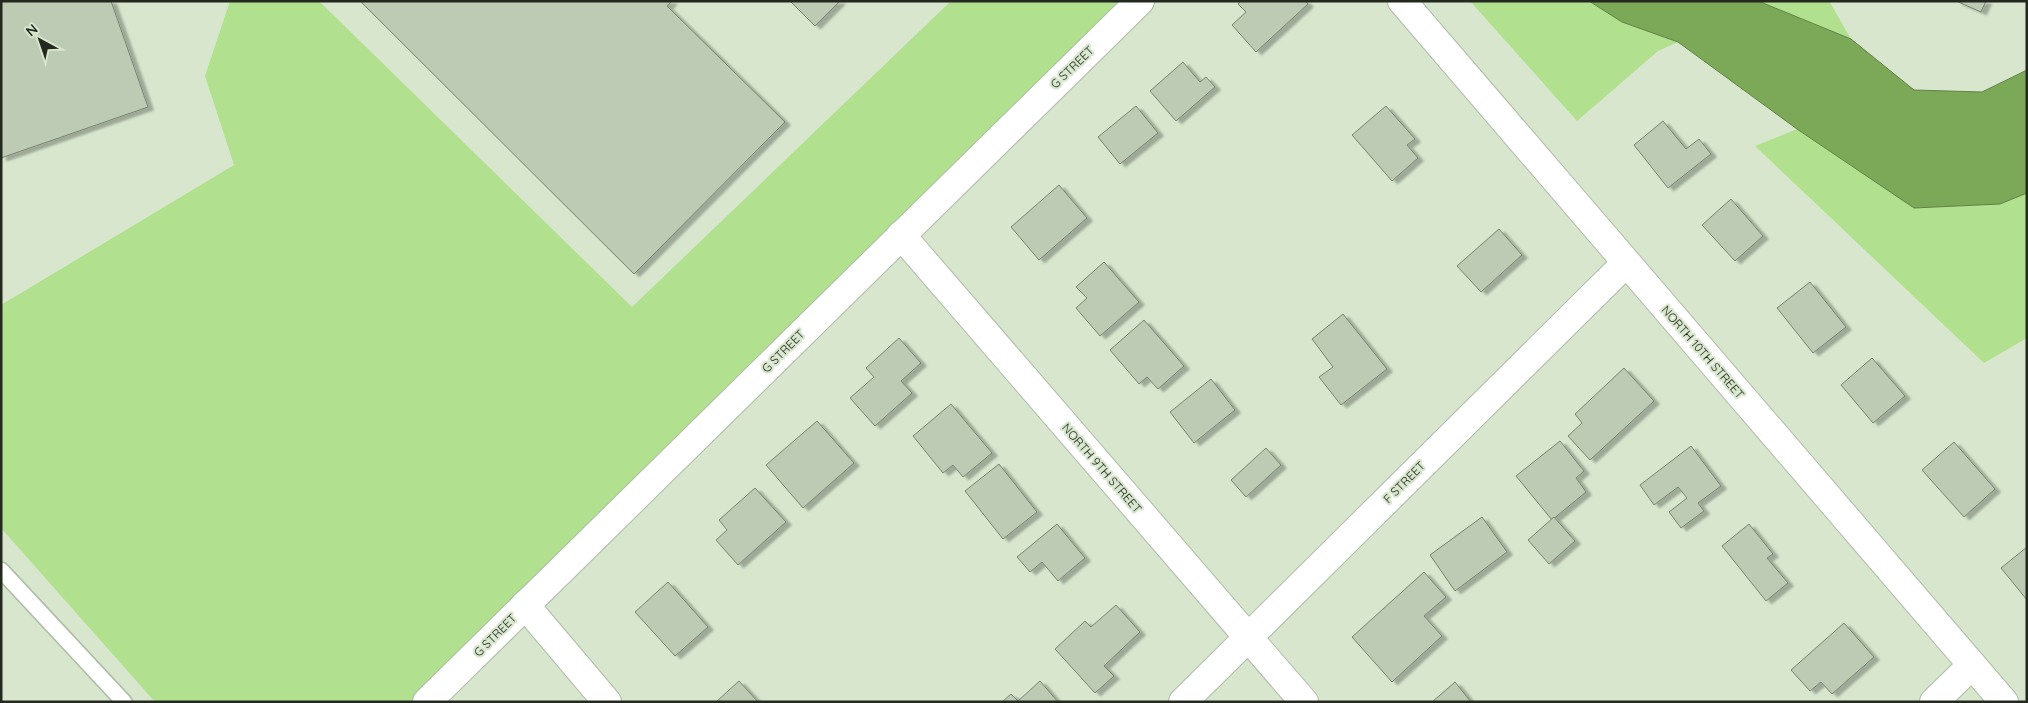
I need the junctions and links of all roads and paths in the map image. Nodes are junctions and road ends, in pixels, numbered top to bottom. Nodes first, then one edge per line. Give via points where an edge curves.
1 (1140, 1) edge
2 (1402, 1) edge
3 (901, 235) junction
4 (1626, 263) junction
5 (1, 570) edge
6 (525, 605) junction
7 (1248, 637) junction
8 (1972, 665) junction
9 (124, 702) edge
10 (427, 702) edge
11 (607, 702) edge
12 (1183, 702) edge
13 (1304, 702) edge
14 (1934, 702) edge
15 (2004, 702) edge

1 - 3 street, G STREET
2 - 4 street, NORTH 10TH STREET
3 - 6 street, G STREET
3 - 7 street, NORTH 9TH STREET
4 - 7 street, F STREET
4 - 8 street, NORTH 10TH STREET
5 - 9 lane
6 - 10 street, G STREET
6 - 11 street
7 - 12 street, F STREET
7 - 13 street, NORTH 9TH STREET
8 - 14 street
8 - 15 street, NORTH 10TH STREET

